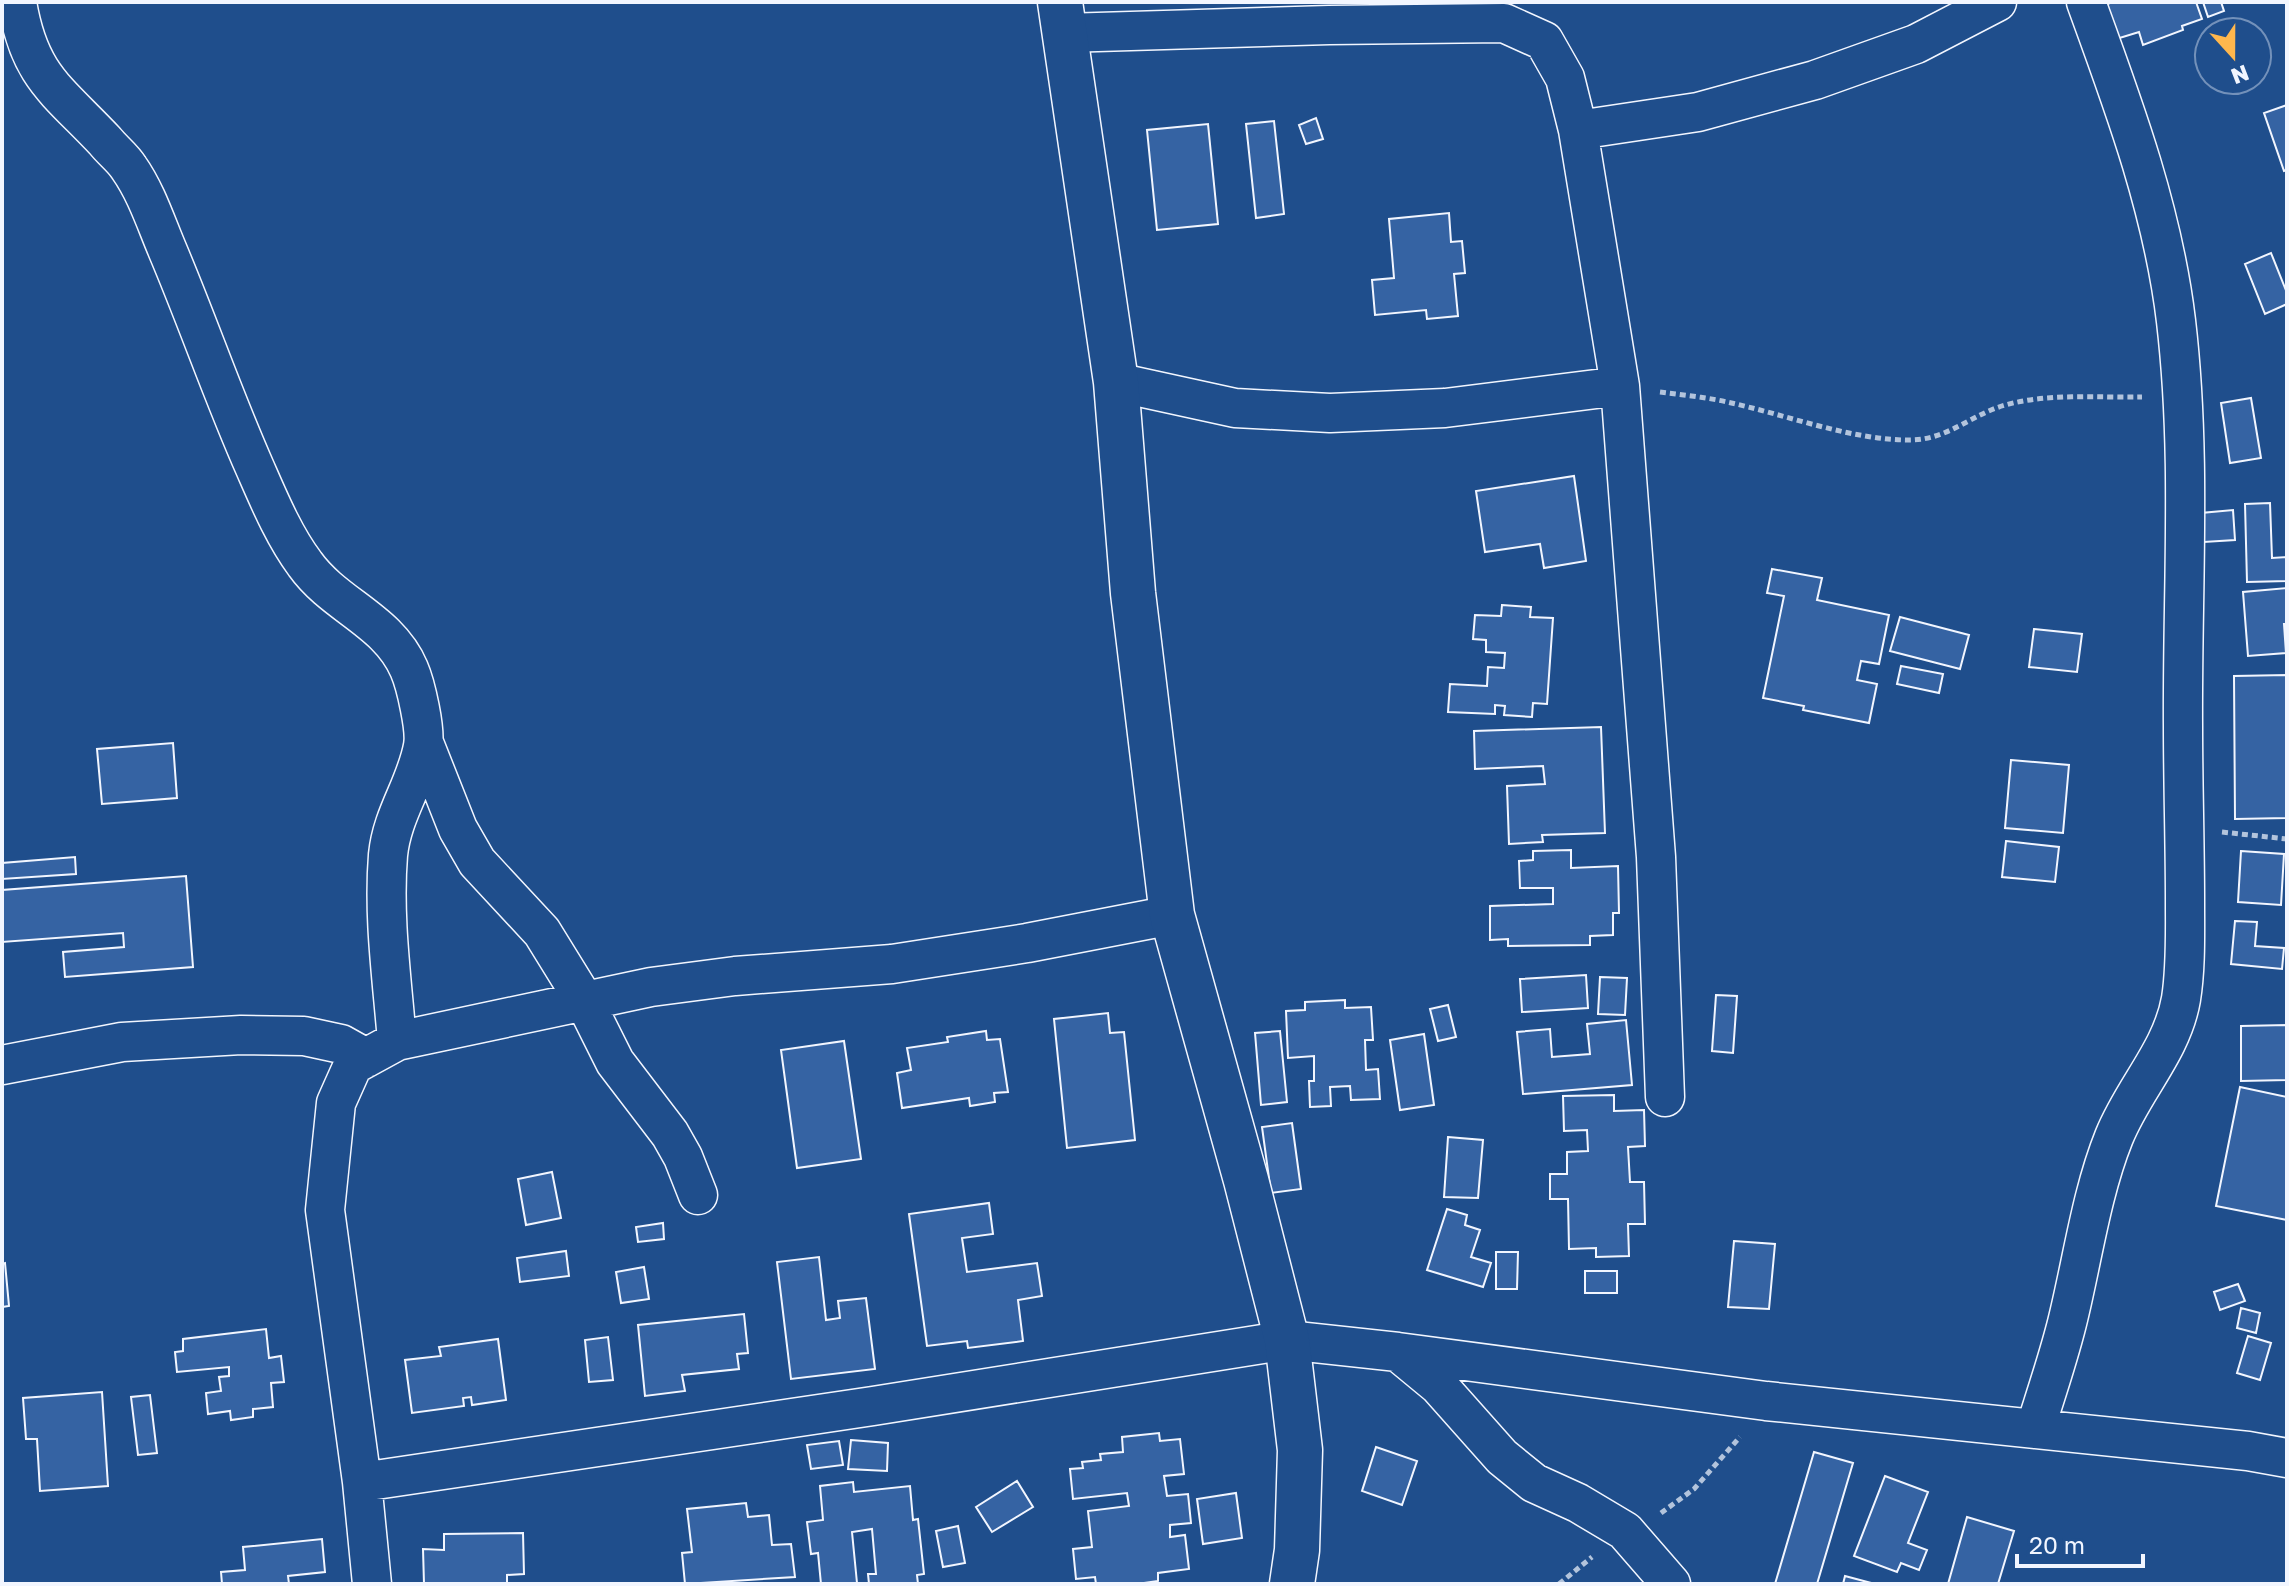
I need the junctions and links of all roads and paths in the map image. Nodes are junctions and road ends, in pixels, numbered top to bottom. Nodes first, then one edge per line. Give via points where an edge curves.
1 (17, 2) edge
2 (1997, 2) edge
3 (2086, 2) edge
4 (1062, 18) edge
5 (1578, 130) junction
6 (1116, 382) junction
7 (1620, 386) junction
8 (2183, 397) junction
9 (424, 743) junction
10 (2185, 828) junction
11 (2287, 839) edge
12 (1172, 915) junction
13 (584, 1000) junction
14 (381, 1050) junction
15 (2, 1065) edge
16 (1665, 1097) dead end
17 (698, 1195) dead end
18 (1287, 1340) junction
19 (1398, 1352) junction
20 (1766, 1401) junction
21 (2035, 1429) junction
22 (2287, 1458) edge
23 (362, 1482) junction
24 (1625, 1531) junction
25 (372, 1584) edge
26 (1292, 1584) edge
27 (1671, 1584) edge

1 - 9 street via 34,63 55,92 129,167 272,506 304,564 330,593 393,640 410,671
2 - 5 street via 1916,44 1815,80 1698,112
3 - 8 street via 2134,135 2160,232 2176,317
4 - 5 street via 1504,23 1544,41 1565,78
4 - 6 street
5 - 7 street
6 - 7 street via 1235,408 1330,413 1445,408
6 - 12 street via 1133,593
7 - 8 path via 1724,401 1837,429 1913,440 1941,436 1996,408 2022,402
7 - 16 street via 1656,857
8 - 10 street
9 - 13 street via 477,862 542,932
9 - 14 street via 395,817 388,851
10 - 11 path
10 - 21 street via 2181,998 2168,1041 2113,1138
12 - 13 street via 892,964 735,976
12 - 18 street
13 - 14 street
13 - 17 street via 615,1062 670,1134
14 - 15 street via 304,1036 241,1035 122,1042
14 - 23 street via 353,1065 336,1103 325,1210
18 - 19 street
18 - 23 street
18 - 26 street via 1300,1450
19 - 20 street
19 - 24 street via 1534,1483
20 - 21 street
20 - 24 path via 1694,1489
21 - 22 street
23 - 25 street
24 - 27 street

